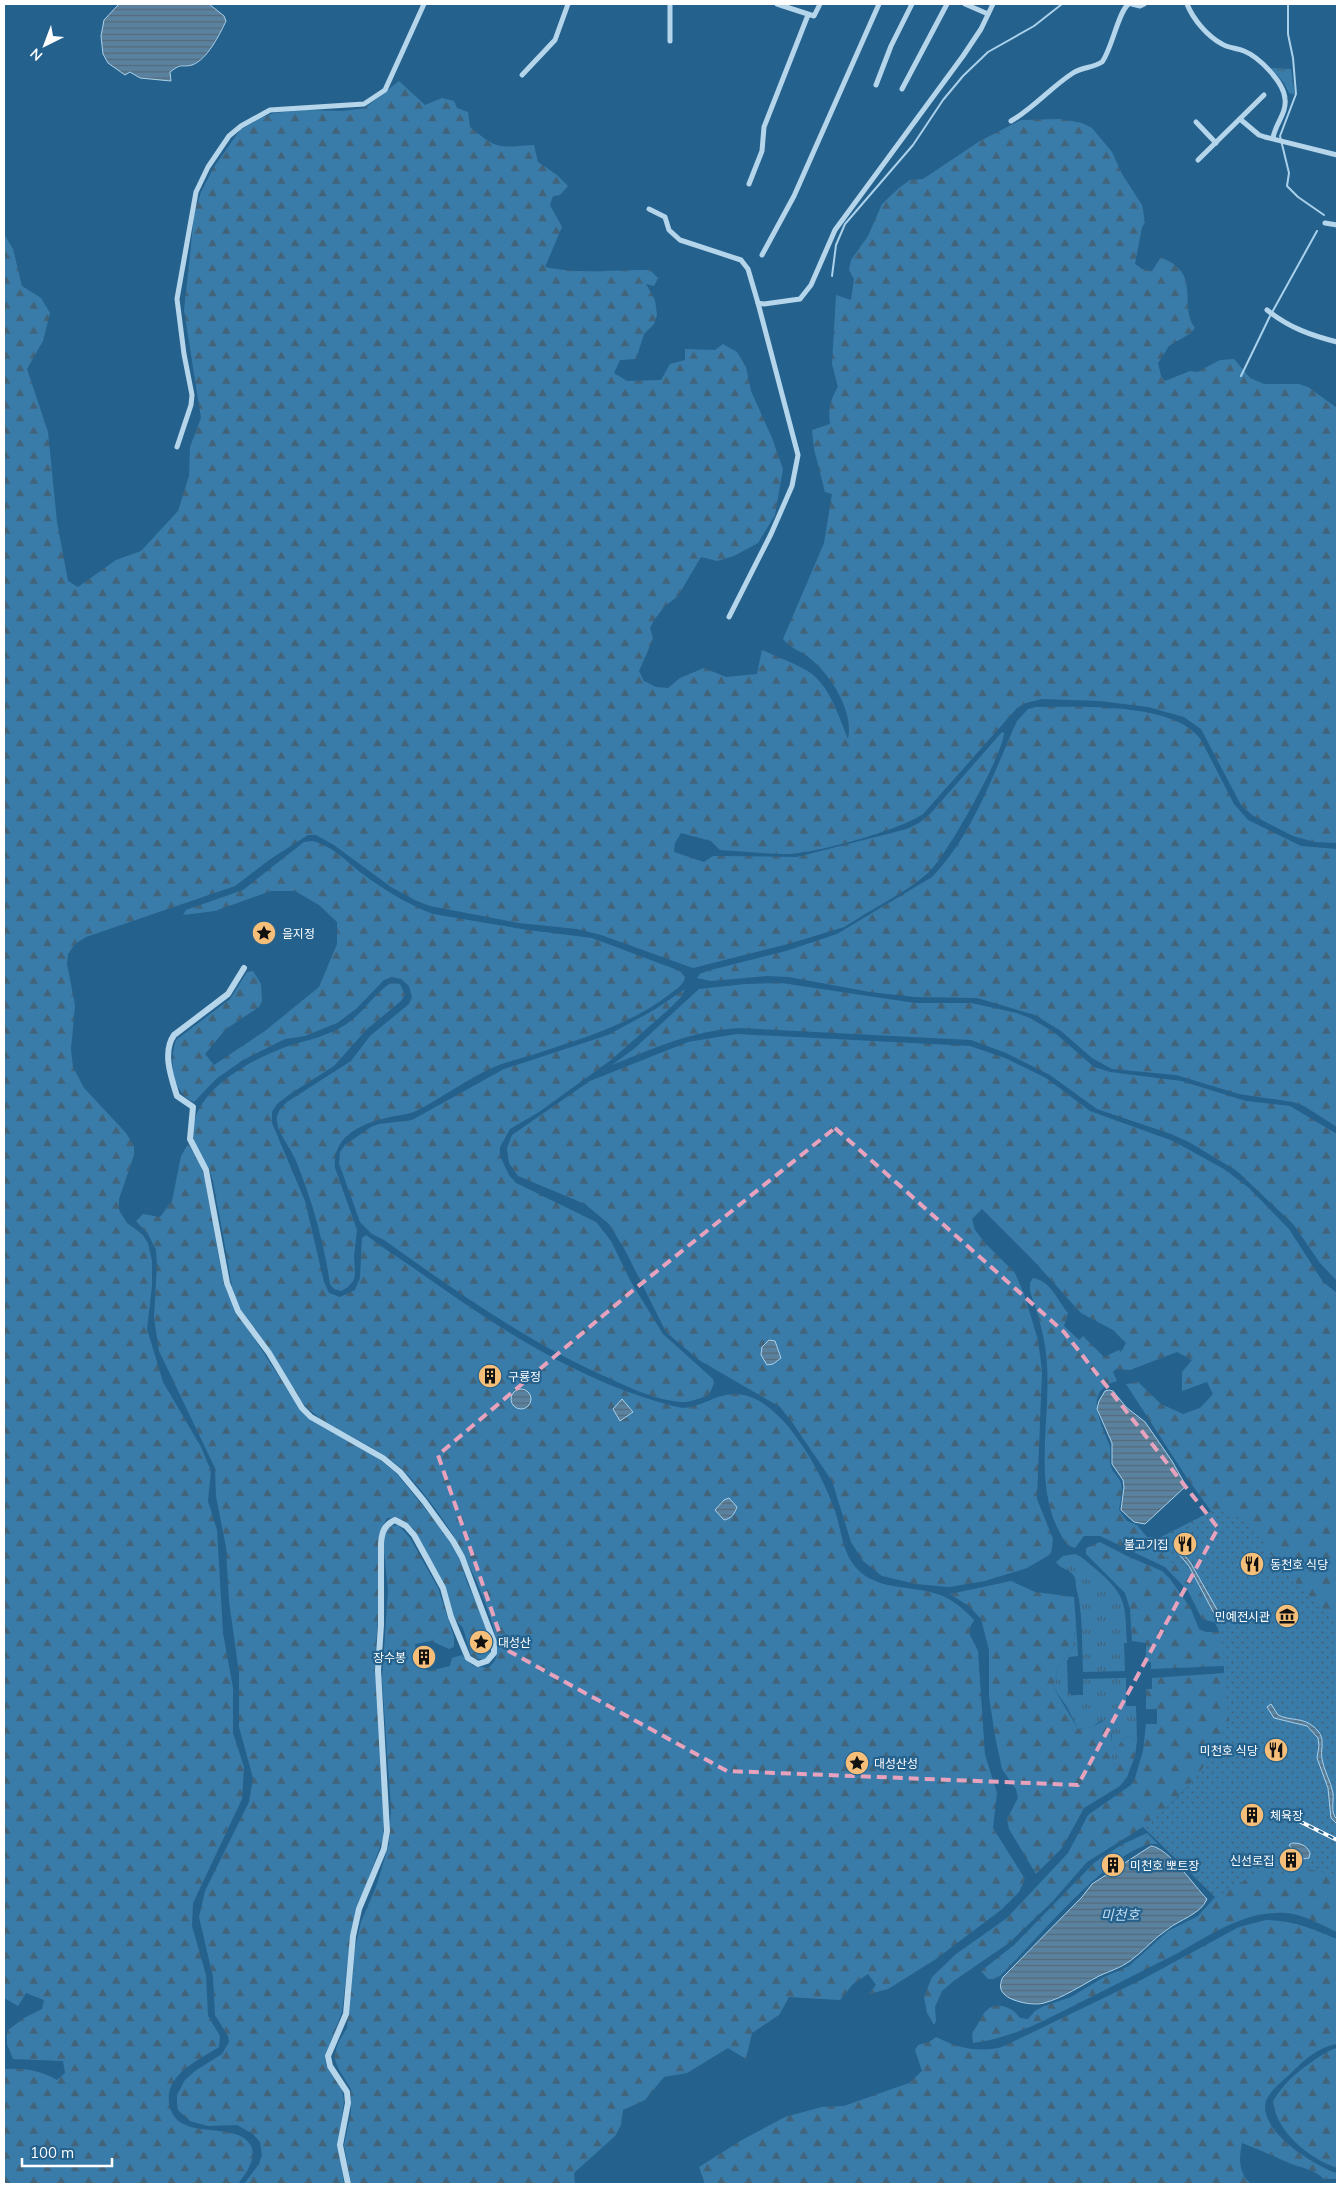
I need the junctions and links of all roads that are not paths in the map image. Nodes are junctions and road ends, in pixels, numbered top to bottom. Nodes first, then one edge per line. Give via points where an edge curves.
1 (424, 4) edge
2 (568, 4) edge
3 (670, 4) edge
4 (777, 4) edge
5 (798, 4) edge
6 (820, 4) edge
7 (879, 4) edge
8 (912, 4) edge
9 (947, 4) edge
10 (965, 4) edge
11 (993, 4) edge
12 (1130, 4) edge
13 (1144, 4) edge
14 (1188, 4) edge
15 (795, 10) junction
16 (988, 14) junction
17 (808, 15) junction
18 (670, 41) dead end
19 (522, 75) dead end
20 (876, 85) dead end
21 (902, 89) dead end
22 (1264, 96) dead end
23 (1240, 119) junction
24 (1012, 121) dead end
25 (1196, 122) dead end
26 (1273, 138) junction
27 (1216, 143) junction
28 (1337, 155) edge
29 (1198, 160) dead end
30 (749, 184) dead end
31 (649, 208) dead end
32 (1325, 223) dead end
33 (1337, 225) edge
34 (762, 255) dead end
35 (758, 303) junction
36 (1267, 310) dead end
37 (1337, 342) edge
38 (177, 447) dead end
39 (729, 617) dead end
40 (244, 968) dead end
41 (348, 2184) edge

1 - 38 street via 385,90 364,104 270,110 229,136 208,167 196,192 177,299 192,395
2 - 19 street via 555,40
3 - 18 street
4 - 15 street
5 - 15 street
6 - 17 street via 814,16
7 - 34 street via 794,196
8 - 20 street
9 - 21 street
10 - 16 street
11 - 16 street
12 - 13 street
12 - 24 street via 1122,10 1102,62 1073,73
14 - 26 street via 1197,21 1216,40 1258,59 1282,87 1286,99 1284,114
15 - 17 street
16 - 35 street via 963,56 835,230 806,294 800,300
17 - 30 street via 764,127 762,151
22 - 23 street
23 - 26 street via 1259,135
23 - 27 street
25 - 27 street
26 - 28 street
27 - 29 street
31 - 35 street via 665,217 669,230 680,240 741,260 748,269
32 - 33 street
35 - 39 street via 798,455 792,486
36 - 37 street via 1285,324
40 - 41 street via 228,994 174,1035 170,1040 168,1059 178,1096 193,1107 190,1139 206,1170 227,1283 238,1311 269,1353 302,1408 311,1417 383,1458 424,1500 462,1557 494,1642 494,1653 487,1661 478,1664 468,1658 443,1588 414,1536 401,1522 395,1520 388,1524 382,1533 381,1543 382,1625 378,1670 387,1831 382,1857 359,1909 353,1936 346,2014 328,2056 330,2066 347,2092 340,2145

